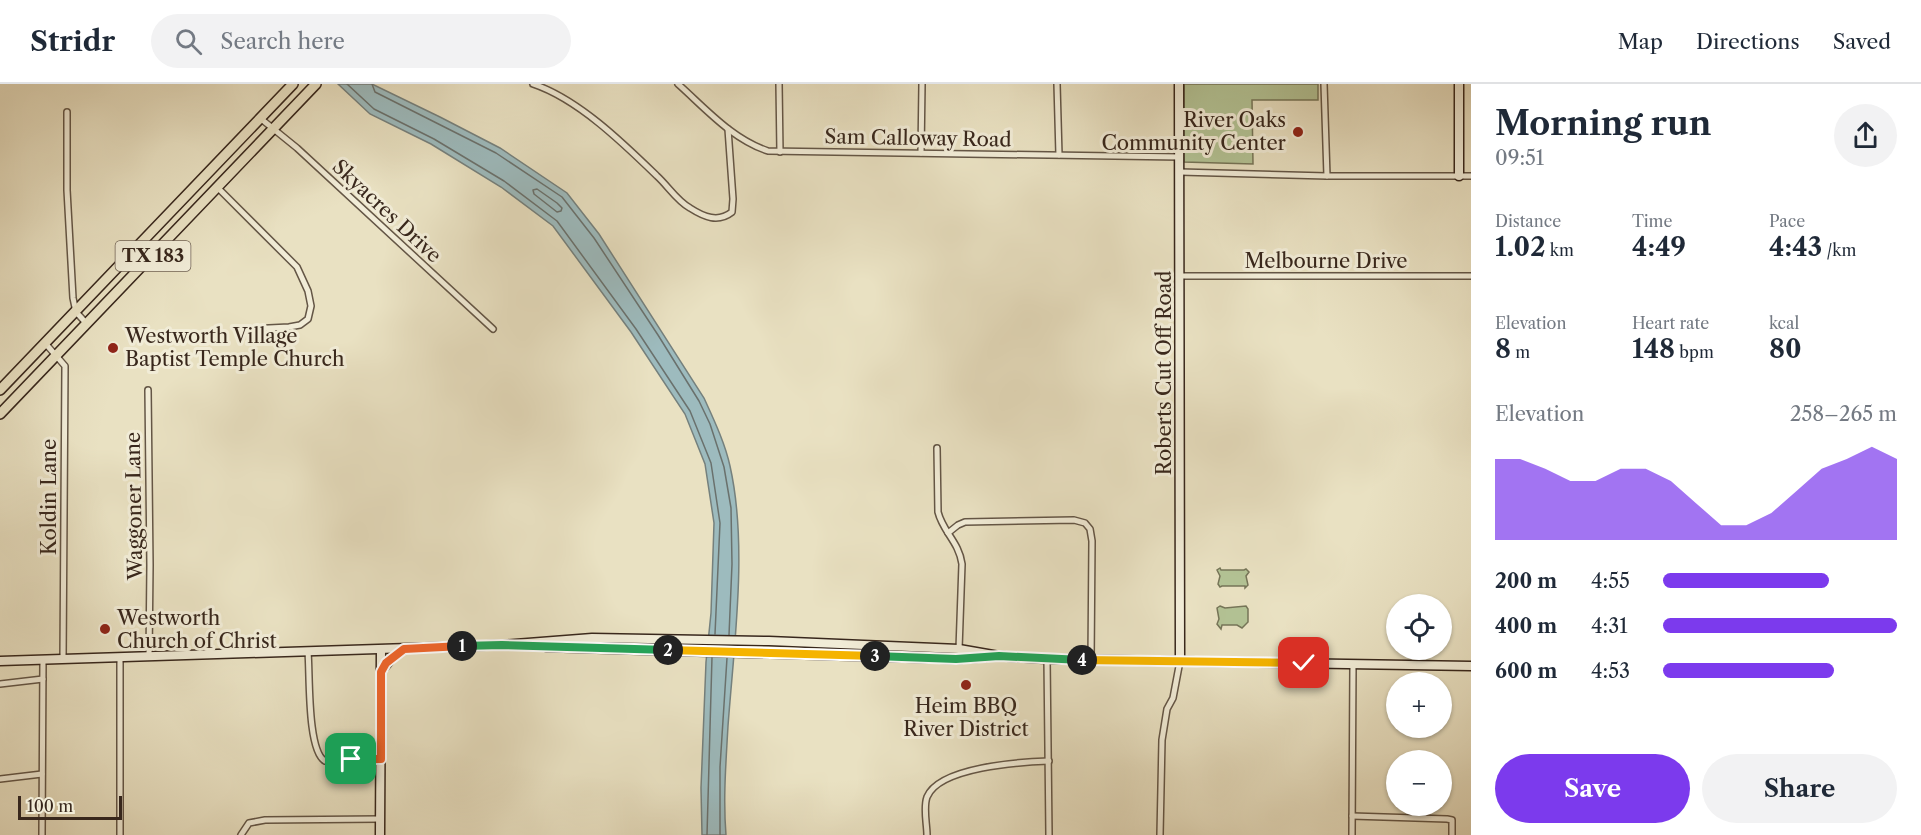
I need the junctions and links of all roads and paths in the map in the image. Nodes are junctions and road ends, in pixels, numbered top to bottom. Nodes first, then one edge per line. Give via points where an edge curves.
1 (316, 84) edge
2 (533, 84) edge
3 (678, 84) edge
4 (779, 84) edge
5 (922, 84) edge
6 (1057, 84) edge
7 (1179, 84) edge
8 (1324, 84) edge
9 (1459, 84) edge
10 (291, 86) edge
11 (66, 112) dead end
12 (260, 118) junction
13 (273, 129) junction
14 (728, 129) junction
15 (780, 152) junction
16 (921, 153) junction
17 (1059, 155) junction
18 (1180, 157) junction
19 (1180, 172) junction
20 (1327, 176) junction
21 (1459, 176) junction
22 (1471, 176) edge
23 (218, 188) junction
24 (1181, 276) junction
25 (1471, 276) edge
26 (75, 312) junction
27 (88, 324) junction
28 (247, 329) dead end
29 (493, 329) dead end
30 (45, 343) junction
31 (58, 355) junction
32 (0, 390) edge
33 (148, 390) dead end
34 (0, 414) edge
35 (937, 448) dead end
36 (948, 533) junction
37 (502, 645) junction
38 (404, 649) junction
39 (959, 649) junction
40 (381, 650) junction
41 (308, 652) junction
42 (934, 654) junction
43 (999, 656) junction
44 (149, 657) junction
45 (120, 658) junction
46 (63, 659) junction
47 (1047, 659) junction
48 (43, 660) junction
49 (1091, 660) junction
50 (0, 661) edge
51 (1180, 661) junction
52 (1353, 664) junction
53 (1471, 666) edge
54 (381, 672) junction
55 (43, 679) junction
56 (0, 684) edge
57 (381, 759) junction
58 (1049, 761) junction
59 (42, 774) junction
60 (0, 779) edge
61 (1352, 816) junction
62 (380, 819) junction
63 (42, 835) edge
64 (120, 835) edge
65 (241, 835) edge
66 (380, 835) edge
67 (927, 835) edge
68 (1049, 835) edge
69 (1160, 835) edge
70 (1352, 835) edge
71 (1452, 835) edge

1 - 13 main road, TX 183
2 - 14 street via 572,102 688,207 713,218 723,218 732,212
3 - 14 street, Sam Calloway Road
4 - 15 street
5 - 16 street
6 - 17 street
7 - 18 main road, Roberts Cut Off Road
8 - 20 street
9 - 21 main road
10 - 12 main road, TX 183
11 - 26 street via 66,190
12 - 13 street, Skyacres Drive
12 - 26 main road, TX 183
13 - 23 main road, TX 183
13 - 29 street, Skyacres Drive
14 - 15 street, Sam Calloway Road via 751,145
15 - 16 street, Sam Calloway Road
16 - 17 street, Sam Calloway Road
17 - 18 street, Sam Calloway Road
18 - 19 main road, Roberts Cut Off Road
19 - 20 street
19 - 24 main road, Roberts Cut Off Road
20 - 21 street
21 - 22 street
23 - 27 main road, TX 183
23 - 28 street via 297,267 308,291 308,319 300,325
24 - 25 street, Melbourne Drive
24 - 51 main road, Roberts Cut Off Road
26 - 27 street
26 - 30 main road, TX 183
27 - 31 main road, TX 183
30 - 31 street
30 - 32 main road, TX 183
31 - 34 main road, TX 183
31 - 46 street, Koldin Lane via 65,366
33 - 44 street, Waggoner Lane
35 - 36 street via 938,512
36 - 39 street via 960,551 962,564
36 - 49 street via 964,522 1085,523 1092,541
37 - 38 main road
37 - 42 main road
37 - 42 main road via 592,638 680,638
38 - 40 main road
38 - 54 main road
39 - 42 main road
39 - 43 main road
40 - 41 main road
40 - 54 main road
41 - 44 main road
41 - 57 street via 310,712 320,758
42 - 43 main road
43 - 47 main road
44 - 45 main road
45 - 46 main road
45 - 64 street
46 - 48 main road
47 - 49 main road
47 - 58 street
48 - 50 main road
48 - 55 street
49 - 51 main road
51 - 52 main road
51 - 69 street via 1162,740
52 - 53 main road
52 - 61 street
54 - 57 main road
55 - 56 street
55 - 59 street
57 - 62 main road
58 - 67 street via 989,767 946,779 932,788 927,797
58 - 68 street
59 - 60 street
59 - 63 street
61 - 70 street
61 - 71 street via 1449,819
62 - 65 street via 265,819 249,823
62 - 66 main road

